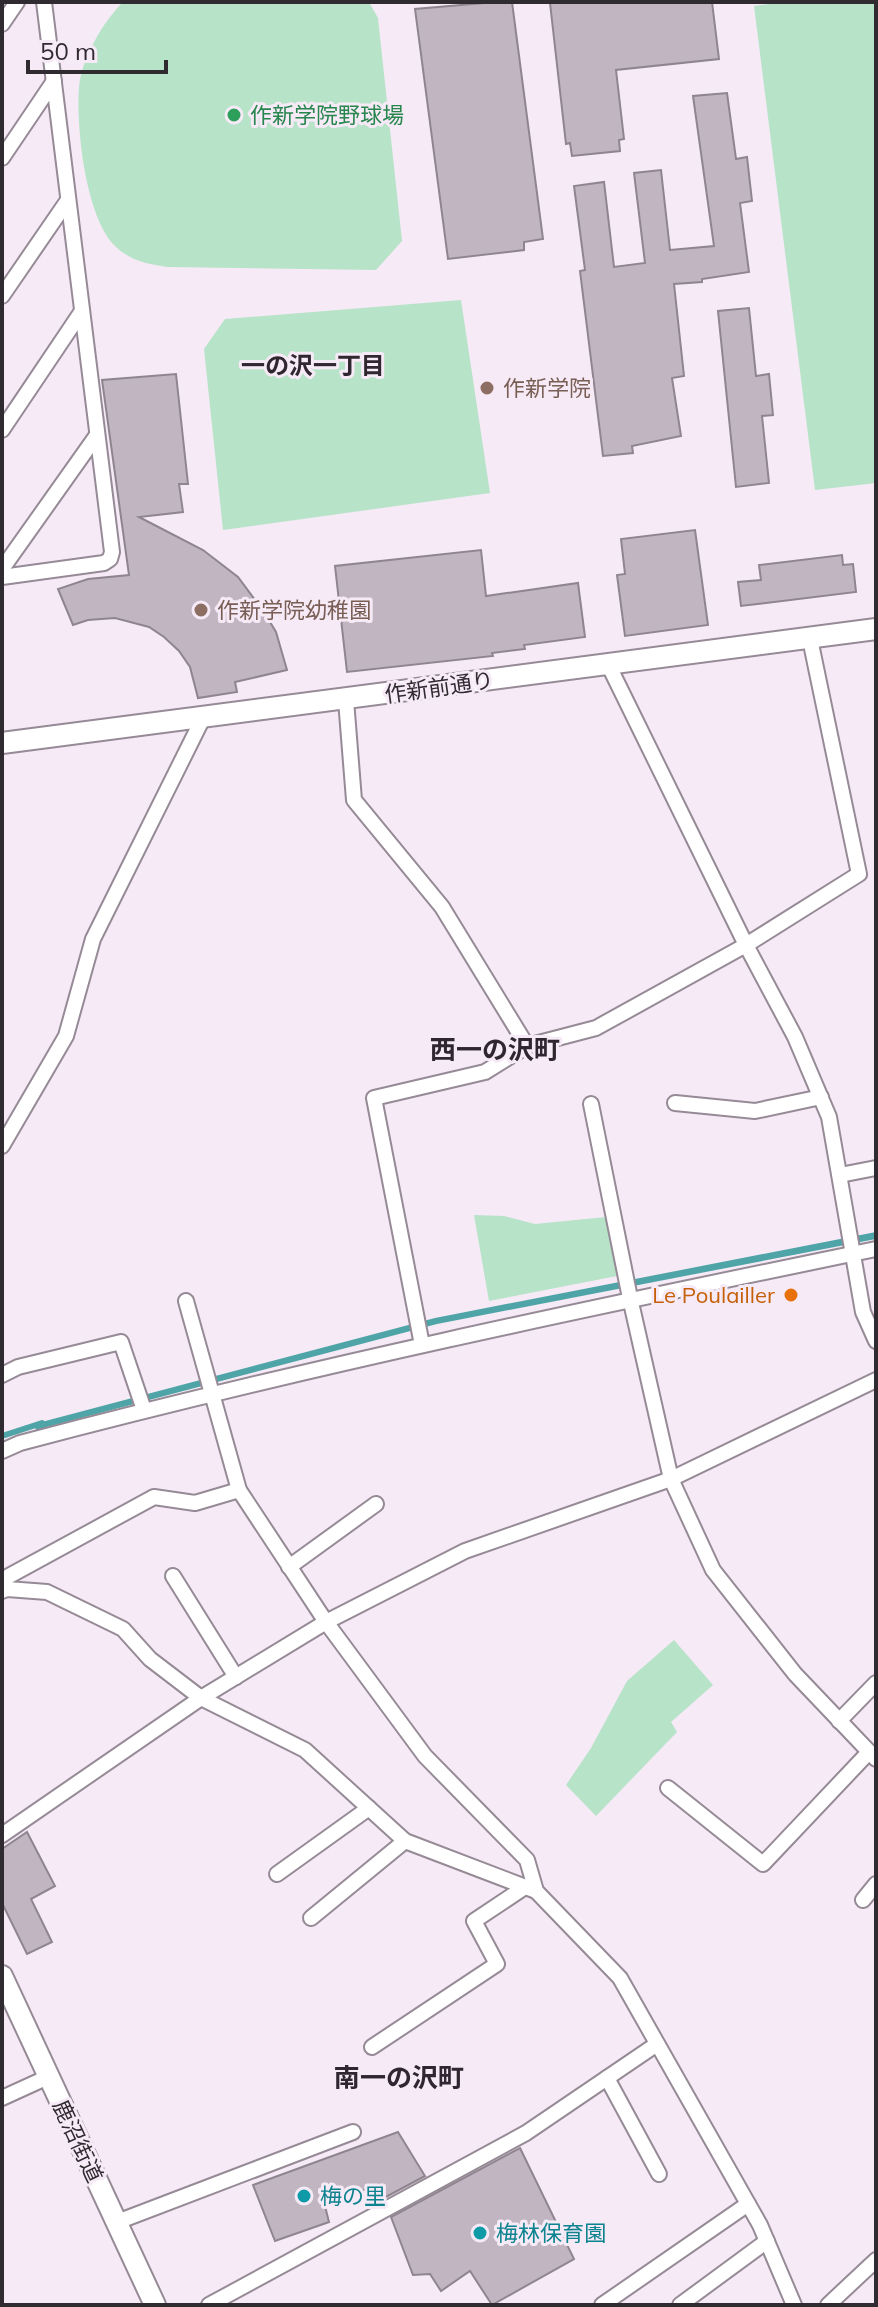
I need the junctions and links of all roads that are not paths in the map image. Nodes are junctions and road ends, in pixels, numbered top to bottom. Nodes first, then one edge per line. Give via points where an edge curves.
1 (17, 2) edge
2 (44, 2) edge
3 (2, 24) edge
4 (54, 81) junction
5 (2, 158) edge
6 (68, 200) junction
7 (2, 296) edge
8 (82, 311) junction
9 (2, 430) edge
10 (97, 435) junction
11 (2, 569) edge
12 (2, 577) edge
13 (874, 634) edge
14 (810, 639) junction
15 (608, 664) junction
16 (346, 700) junction
17 (203, 718) junction
18 (2, 743) edge
19 (746, 945) junction
20 (527, 1046) junction
21 (821, 1097) junction
22 (675, 1103) dead end
23 (591, 1104) dead end
24 (2, 1146) edge
25 (876, 1168) edge
26 (840, 1175) junction
27 (876, 1249) edge
28 (854, 1254) junction
29 (630, 1298) junction
30 (186, 1301) dead end
31 (876, 1341) edge
32 (422, 1345) junction
33 (2, 1375) edge
34 (876, 1380) edge
35 (211, 1393) junction
36 (144, 1410) junction
37 (2, 1451) edge
38 (671, 1479) junction
39 (239, 1490) junction
40 (376, 1504) dead end
41 (289, 1567) junction
42 (173, 1576) dead end
43 (2, 1583) edge
44 (2, 1591) edge
45 (326, 1622) junction
46 (236, 1677) junction
47 (876, 1683) edge
48 (201, 1698) junction
49 (839, 1721) junction
50 (873, 1756) edge
51 (668, 1788) dead end
52 (369, 1808) junction
53 (2, 1835) edge
54 (405, 1841) junction
55 (277, 1874) dead end
56 (876, 1884) edge
57 (531, 1889) junction
58 (863, 1900) dead end
59 (311, 1918) dead end
60 (2, 1976) edge
61 (657, 2044) junction
62 (372, 2047) dead end
63 (48, 2077) junction
64 (607, 2078) junction
65 (2, 2098) edge
66 (353, 2132) dead end
67 (659, 2174) dead end
68 (748, 2204) junction
69 (117, 2222) junction
70 (767, 2241) junction
71 (876, 2260) edge
72 (155, 2305) edge
73 (209, 2305) edge
74 (602, 2305) edge
75 (680, 2305) edge
76 (794, 2305) edge
77 (828, 2305) edge

1 - 3 street
2 - 4 street
4 - 5 street
4 - 6 street
6 - 7 street
6 - 8 street
8 - 9 street
8 - 10 street
10 - 11 street
10 - 12 street via 110,559
13 - 14 street, 作新前通り
14 - 15 street, 作新前通り
14 - 19 street via 859,874
15 - 16 street, 作新前通り
15 - 19 street
16 - 17 street, 作新前通り
16 - 20 street via 354,800 442,907
17 - 18 street, 作新前通り
17 - 24 street via 93,939 66,1036
19 - 20 street via 596,1028
19 - 21 street
20 - 32 street via 485,1072 374,1098
21 - 22 street via 755,1111
21 - 26 street
23 - 29 street
25 - 26 street
26 - 28 street
27 - 28 street
28 - 29 street
28 - 31 street via 863,1312
29 - 32 street
29 - 38 street
30 - 35 street
32 - 35 street
33 - 36 street via 121,1342
34 - 38 street
35 - 36 street
35 - 39 street
36 - 37 street
38 - 45 street via 465,1551
38 - 49 street via 713,1570
39 - 41 street
39 - 43 street via 195,1503 154,1497
40 - 41 street
41 - 45 street
42 - 46 street
44 - 48 street via 47,1592 123,1629 150,1659
45 - 46 street
45 - 57 street via 425,1756 527,1860
46 - 48 street
47 - 49 street
48 - 52 street via 305,1750
48 - 53 street
49 - 50 street
50 - 51 street via 763,1864
52 - 54 street
52 - 55 street
54 - 57 street
54 - 59 street
56 - 58 street
57 - 61 street via 620,1978
57 - 62 street via 474,1921 497,1964
60 - 63 street, 鹿沼街道
61 - 64 street
61 - 68 street
63 - 65 street
63 - 69 street, 鹿沼街道
64 - 67 street
64 - 73 street via 526,2133
66 - 69 street
68 - 70 street
68 - 74 street
69 - 72 street, 鹿沼街道
70 - 75 street
70 - 76 street
71 - 77 street

